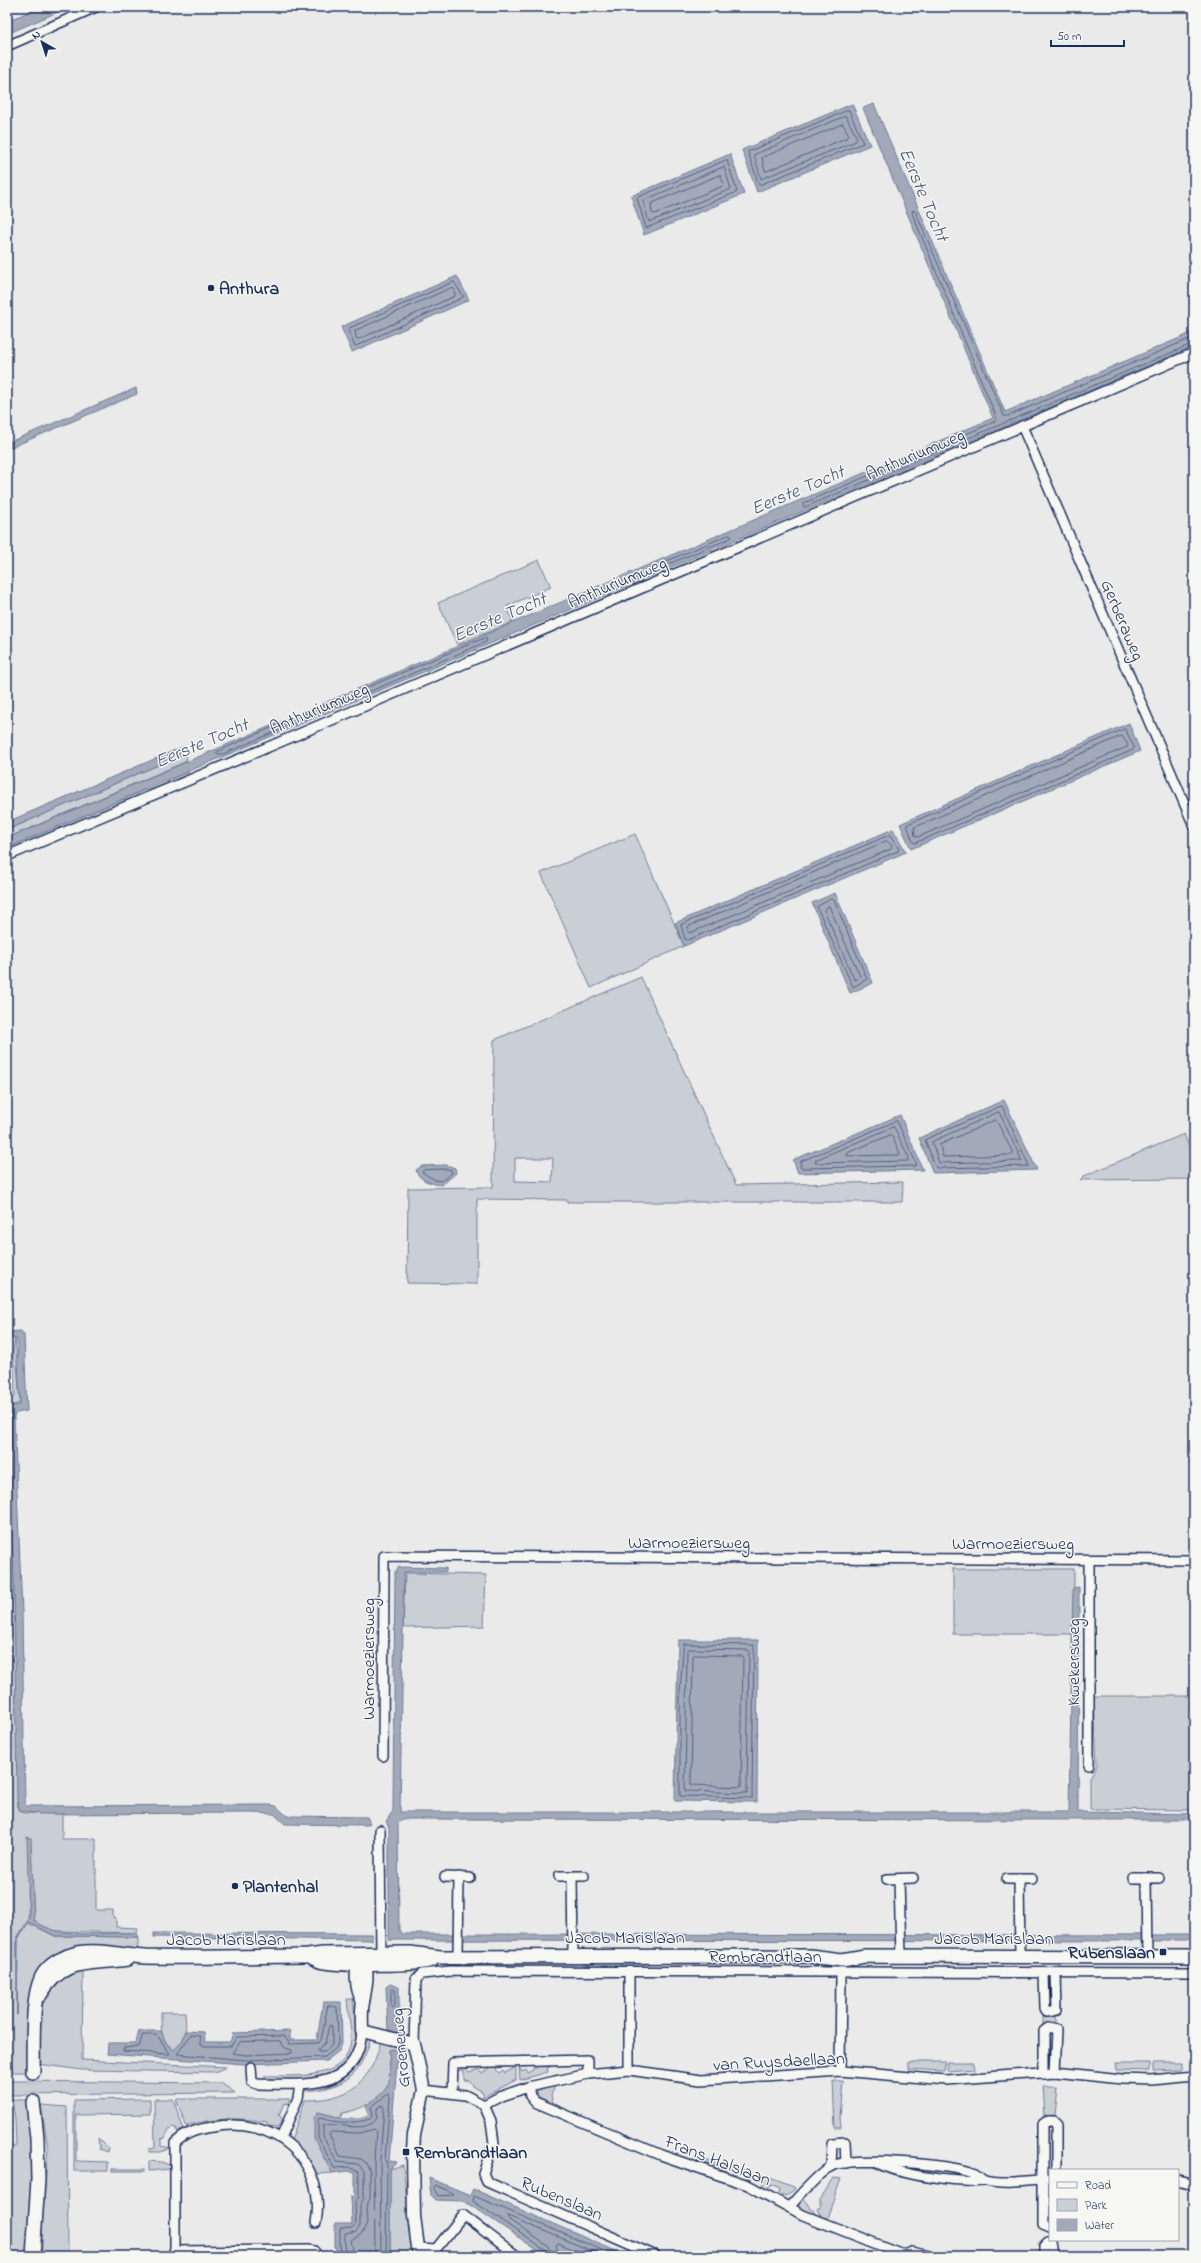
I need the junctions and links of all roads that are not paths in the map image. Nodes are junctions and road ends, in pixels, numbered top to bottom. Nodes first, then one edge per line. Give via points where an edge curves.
1 (96, 7) edge
2 (7, 46) edge
3 (1194, 353) edge
4 (1022, 426) junction
5 (1194, 826) edge
6 (7, 856) edge
7 (1089, 1560) junction
8 (1194, 1560) edge
9 (383, 1756) dead end
10 (1089, 1765) dead end
11 (380, 1830) dead end
12 (559, 1876) dead end
13 (572, 1876) junction
14 (584, 1876) dead end
15 (445, 1877) dead end
16 (459, 1877) junction
17 (470, 1878) dead end
18 (913, 1878) dead end
19 (1133, 1878) dead end
20 (1146, 1878) junction
21 (1159, 1878) dead end
22 (887, 1879) dead end
23 (899, 1879) junction
24 (1006, 1879) dead end
25 (1019, 1879) junction
26 (1032, 1879) dead end
27 (573, 1949) junction
28 (901, 1950) junction
29 (1020, 1951) junction
30 (1147, 1951) junction
31 (458, 1955) junction
32 (1194, 1957) edge
33 (381, 1958) junction
34 (362, 1960) junction
35 (629, 1972) junction
36 (841, 1972) junction
37 (1044, 1973) junction
38 (1056, 1973) junction
39 (1194, 1973) edge
40 (416, 1979) joint
41 (362, 2031) junction
42 (414, 2044) junction
43 (251, 2067) dead end
44 (629, 2070) junction
45 (840, 2071) junction
46 (33, 2072) tunnel mouth
47 (1055, 2072) junction
48 (1044, 2073) junction
49 (588, 2074) junction
50 (1194, 2076) edge
51 (300, 2084) junction
52 (528, 2087) junction
53 (424, 2090) junction
54 (452, 2092) junction
55 (33, 2102) tunnel mouth
56 (484, 2105) junction
57 (281, 2138) junction
58 (846, 2163) junction
59 (831, 2167) junction
60 (1056, 2169) edge
61 (1046, 2181) edge
62 (1180, 2183) edge
63 (1194, 2185) edge
64 (790, 2206) junction
65 (316, 2223) dead end
66 (1049, 2226) edge
67 (419, 2252) edge
68 (175, 2253) edge
69 (905, 2255) edge
70 (34, 2256) edge
71 (317, 2256) edge
72 (517, 2256) edge
73 (656, 2256) edge
74 (929, 2256) edge
75 (1044, 2256) edge
76 (1054, 2256) edge

1 - 2 street
3 - 4 street, Anthuriumweg
4 - 5 street, Gerberaweg
4 - 6 street, Anthuriumweg
7 - 8 street, Warmoeziersweg
7 - 9 street, Warmoeziersweg via 384,1556
7 - 10 street, Kwekersweg
11 - 33 street
12 - 13 street
13 - 14 street
13 - 27 street
15 - 16 street
16 - 17 street
16 - 31 street
18 - 23 street
19 - 20 street
20 - 21 street
20 - 30 street
22 - 23 street
23 - 28 street
24 - 25 street
25 - 26 street
25 - 29 street
27 - 28 main road, Jacob Marislaan via 810,1956 842,1960
27 - 31 main road, Jacob Marislaan
28 - 29 main road, Jacob Marislaan
29 - 30 main road, Jacob Marislaan
30 - 32 main road, Jacob Marislaan
31 - 33 main road, Jacob Marislaan via 440,1956 428,1961
33 - 34 main road, Jacob Marislaan
34 - 41 street via 357,1992 363,2002
34 - 46 main road, Jacob Marislaan via 323,1954 145,1957 90,1952 72,1954 61,1965 49,1967 41,1978 37,1990
35 - 36 street, Rembrandtlaan
35 - 40 street, Rembrandtlaan via 450,1971 422,1974
35 - 44 street
36 - 37 street, Rembrandtlaan
36 - 45 street
37 - 38 street, Rembrandtlaan
37 - 38 street via 1045,2008 1048,2012 1057,2010
38 - 39 street, Rembrandtlaan
40 - 42 street, Groeneweg
41 - 42 street
41 - 51 street via 358,2054 341,2074 330,2081
42 - 53 street, Groeneweg
43 - 51 street via 252,2082 257,2084
44 - 45 street, van Ruysdaellaan via 701,2080
44 - 49 street, van Ruysdaellaan
45 - 48 street, van Ruysdaellaan via 946,2080
47 - 48 street, van Ruysdaellaan
47 - 48 street via 1056,2030 1048,2028 1044,2031
47 - 50 street, van Ruysdaellaan via 1151,2080
49 - 52 street, van Ruysdaellaan
49 - 54 street via 588,2060 453,2063
51 - 57 street via 298,2098
52 - 56 street, van Ruysdaellaan
52 - 64 street, Frans Halslaan via 530,2096 541,2104 661,2155 748,2185
53 - 54 street
53 - 67 street, Groeneweg via 413,2152 414,2216
54 - 56 street via 475,2098
55 - 70 main road via 38,2180
56 - 73 street, Rubenslaan via 492,2121 494,2143 483,2174 487,2182
57 - 65 street via 302,2157 310,2170 318,2199
57 - 68 street via 265,2130 226,2124 184,2135 175,2144
58 - 59 street
58 - 59 street via 845,2142 832,2144
58 - 61 street via 891,2161 976,2174 985,2181
59 - 64 street
60 - 61 street via 1056,2126 1052,2121 1047,2121 1043,2124
61 - 66 street via 1043,2223
62 - 63 street
64 - 69 street, Frans Halslaan via 803,2215
67 - 72 street via 436,2249 463,2215
68 - 71 street via 308,2250 314,2251
69 - 74 street, Frans Halslaan via 912,2252
75 - 76 street via 1044,2246 1052,2242

